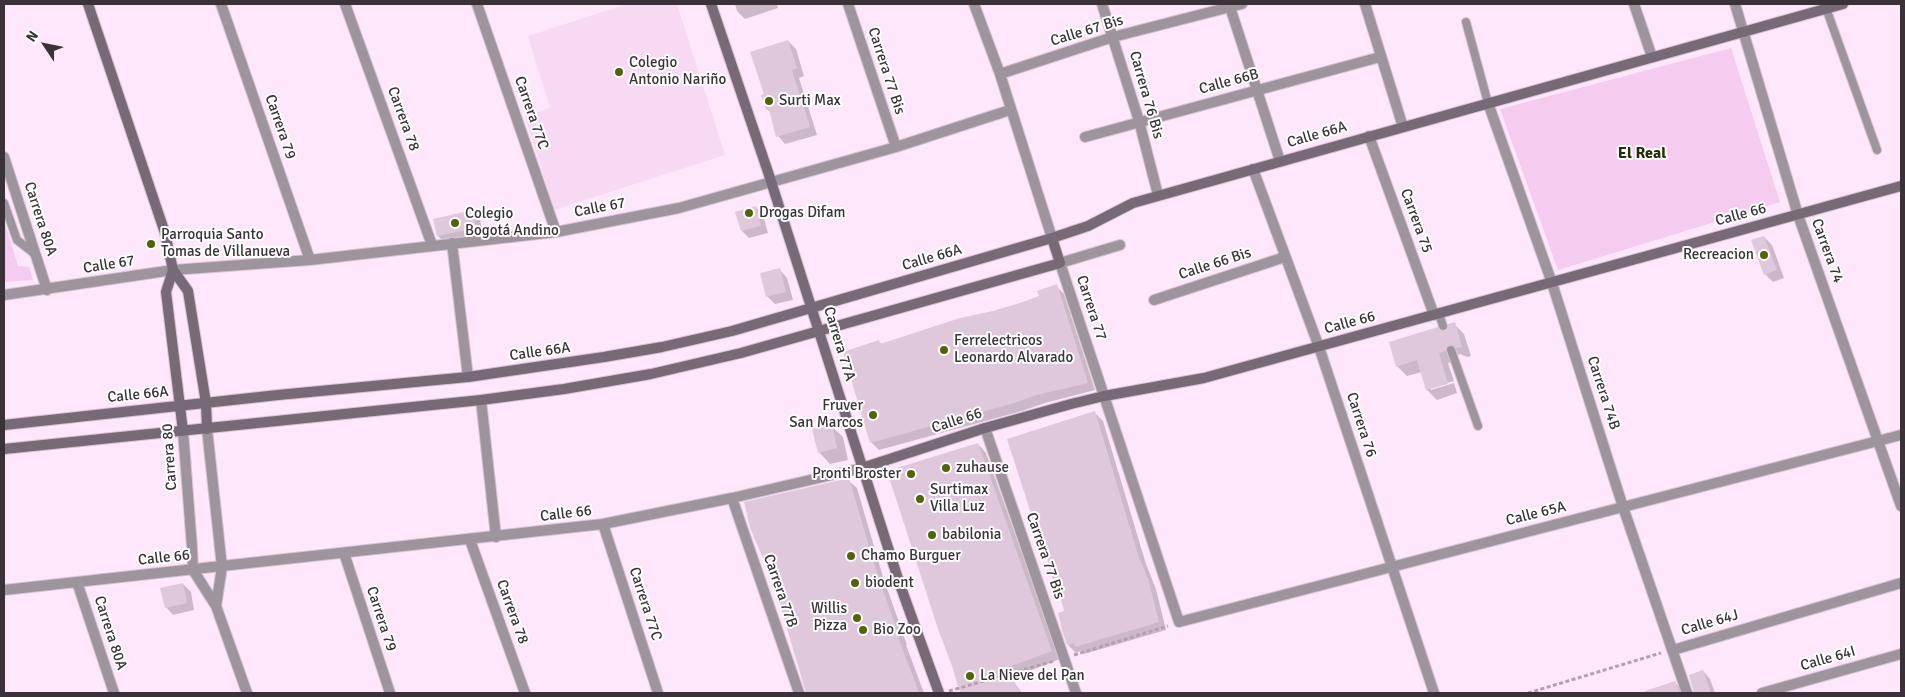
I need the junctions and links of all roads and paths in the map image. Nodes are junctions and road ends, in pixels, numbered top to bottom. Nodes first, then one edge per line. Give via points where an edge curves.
1 (88, 4) edge
2 (221, 4) edge
3 (345, 4) edge
4 (477, 4) edge
5 (711, 4) edge
6 (848, 4) edge
7 (974, 4) edge
8 (1102, 4) edge
9 (1242, 4) edge
10 (1365, 4) edge
11 (1634, 4) edge
12 (1735, 4) edge
13 (1843, 4) edge
14 (1229, 5) edge
15 (1826, 8) junction
16 (1466, 22) dead end
17 (1742, 32) junction
18 (1113, 38) junction
19 (1380, 57) junction
20 (1652, 57) junction
21 (1000, 74) junction
22 (1257, 90) junction
23 (1488, 103) junction
24 (1010, 110) junction
25 (1139, 121) junction
26 (1403, 127) junction
27 (1369, 136) junction
28 (1085, 137) dead end
29 (896, 147) junction
30 (1877, 150) dead end
31 (4, 162) edge
32 (1280, 162) junction
33 (1253, 169) junction
34 (771, 182) junction
35 (1901, 186) edge
36 (1158, 196) junction
37 (4, 203) edge
38 (1798, 215) junction
39 (556, 232) junction
40 (1052, 238) junction
41 (452, 243) junction
42 (432, 245) junction
43 (1120, 245) dead end
44 (35, 254) junction
45 (1286, 257) junction
46 (310, 260) junction
47 (1060, 263) junction
48 (173, 270) junction
49 (1552, 283) junction
50 (47, 290) junction
51 (4, 295) edge
52 (1154, 300) dead end
53 (812, 309) junction
54 (1436, 314) junction
55 (1443, 326) dead end
56 (819, 332) junction
57 (1319, 347) junction
58 (1452, 350) dead end
59 (468, 377) junction
60 (1104, 396) junction
61 (481, 400) junction
62 (206, 403) junction
63 (181, 406) junction
64 (4, 425) edge
65 (1478, 426) dead end
66 (985, 428) junction
67 (207, 429) junction
68 (183, 431) junction
69 (1901, 435) edge
70 (1878, 441) junction
71 (4, 449) edge
72 (862, 468) junction
73 (732, 498) junction
74 (1901, 506) edge
75 (1624, 507) junction
76 (603, 524) junction
77 (496, 537) junction
78 (470, 540) junction
79 (344, 554) junction
80 (1392, 566) junction
81 (222, 567) junction
82 (193, 570) junction
83 (77, 582) junction
84 (1901, 583) edge
85 (4, 590) edge
86 (216, 606) junction
87 (1179, 622) joint
88 (1673, 650) junction
89 (1901, 654) edge
90 (1792, 689) edge
91 (114, 693) edge
92 (247, 693) edge
93 (390, 693) edge
94 (525, 693) edge
95 (658, 693) edge
96 (799, 693) edge
97 (938, 693) edge
98 (1076, 693) edge
99 (1434, 693) edge
100 (1528, 693) edge
101 (1687, 693) edge
102 (1762, 693) edge

1 - 48 street, Carrera 80 via 165,234
2 - 46 street, Carrera 79
3 - 42 street, Carrera 78
4 - 39 street, Carrera 77C
5 - 34 street, Carrera 77A
6 - 29 street, Carrera 77 Bis
7 - 21 street, Carrera 77
8 - 18 street, Carrera 76 Bis
9 - 14 street, Calle 67 Bis
10 - 19 street
11 - 20 street
12 - 17 street, Carrera 74
13 - 15 street, Calle 66A
14 - 18 street, Calle 67 Bis
14 - 22 street
15 - 17 street, Calle 66A
15 - 30 lane
16 - 23 lane
17 - 20 street, Calle 66A
17 - 38 street, Carrera 74
18 - 21 street, Calle 67 Bis
18 - 25 street, Carrera 76 Bis
19 - 22 street, Calle 66B
19 - 26 street
20 - 23 street, Calle 66A
21 - 24 street, Carrera 77
22 - 25 street, Calle 66B
22 - 32 street
23 - 26 street, Calle 66A
23 - 49 street, Carrera 74B
24 - 29 street, Calle 67
24 - 40 street, Carrera 77
25 - 28 street, Calle 66B
25 - 36 street, Carrera 76 Bis
26 - 27 street, Calle 66A
27 - 32 street, Calle 66A
27 - 54 street, Carrera 75
29 - 34 street, Calle 67
31 - 44 street, Carrera 80A
32 - 33 street, Calle 66A
33 - 36 street, Calle 66A
33 - 45 street, Carrera 76
34 - 39 street, Calle 67 via 679,208
34 - 53 street, Carrera 77A
35 - 38 street, Calle 66
36 - 40 street, Calle 66A via 1133,202 1088,226
37 - 44 lane via 17,240
38 - 49 street, Calle 66
38 - 70 street, Carrera 74
39 - 41 street, Calle 67
40 - 47 street, Carrera 77
40 - 53 street, Calle 66A
41 - 42 street, Calle 67
41 - 59 street
42 - 46 street, Calle 67
43 - 47 street
44 - 50 street, Carrera 80A
45 - 52 street, Calle 66 Bis
45 - 57 street, Carrera 76
46 - 48 street, Calle 67
47 - 56 street
47 - 60 street, Carrera 77
48 - 50 street, Calle 67
48 - 62 street, Carrera 80 via 188,291
48 - 63 street, Carrera 80 via 166,292
49 - 54 street, Calle 66
49 - 75 street, Carrera 74B
50 - 51 street, Calle 67
53 - 56 street, Carrera 77A
53 - 59 street, Calle 66A via 662,347
54 - 55 lane
54 - 57 street, Calle 66
56 - 61 street via 651,374
56 - 72 street, Carrera 77A
57 - 60 street, Calle 66 via 1204,378
57 - 80 street, Carrera 76
58 - 65 lane
59 - 62 street, Calle 66A
60 - 66 street, Calle 66
60 - 87 street, Carrera 77
61 - 67 street
61 - 77 street
62 - 63 street, Calle 66A
62 - 67 street, Carrera 80
63 - 64 street, Calle 66A
63 - 68 street, Carrera 80
66 - 72 street, Calle 66
66 - 98 street, Carrera 77 Bis
67 - 68 street
67 - 81 street, Carrera 80
68 - 71 street
68 - 82 street, Carrera 80
69 - 70 street, Calle 65A
70 - 74 street, Carrera 74
70 - 75 street, Calle 65A
72 - 73 street, Calle 66
72 - 97 street, Carrera 77A
73 - 76 street, Calle 66
73 - 96 street, Carrera 77B
75 - 80 street, Calle 65A
75 - 88 street, Carrera 74B
76 - 77 street, Calle 66
76 - 95 street, Carrera 77C
77 - 78 street, Calle 66
78 - 79 street, Calle 66
78 - 94 street, Carrera 78
79 - 81 street, Calle 66
79 - 93 street, Carrera 79
80 - 87 street, Calle 65A
80 - 99 street, Carrera 76
81 - 82 street, Calle 66
81 - 86 street, Carrera 80
82 - 83 street, Calle 66
82 - 86 street, Carrera 80
83 - 85 street, Calle 66
83 - 91 street, Carrera 80A
84 - 88 street, Calle 64J
86 - 92 street, Carrera 80
88 - 100 path, Calle 64J
88 - 101 street, Carrera 74B
89 - 90 street, Calle 64I
90 - 102 street, Calle 64I

